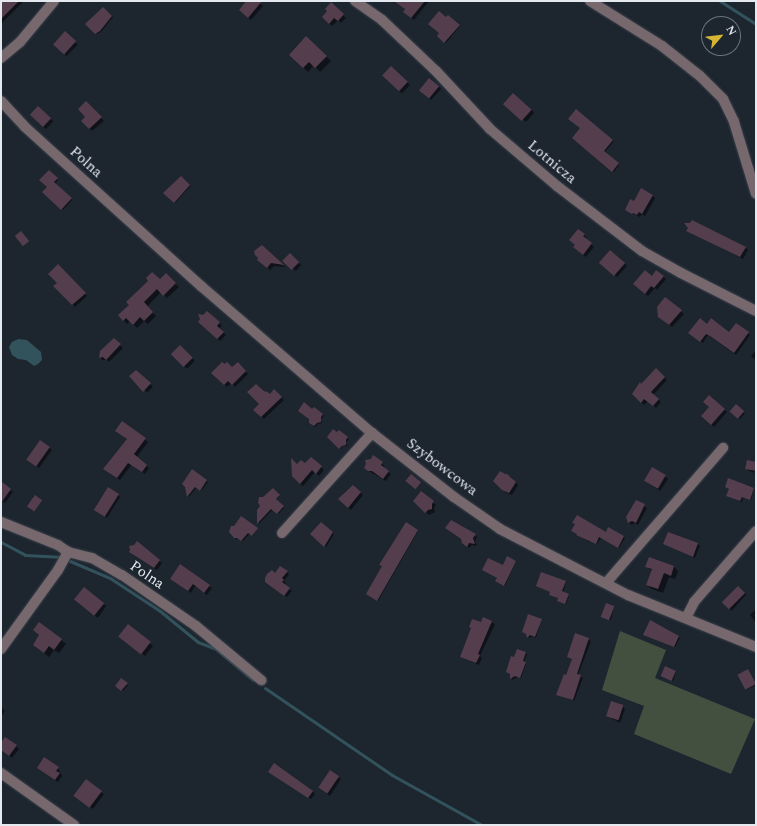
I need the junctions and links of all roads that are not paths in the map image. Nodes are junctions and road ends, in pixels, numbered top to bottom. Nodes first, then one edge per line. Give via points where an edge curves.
1 (54, 1) edge
2 (355, 1) edge
3 (590, 1) edge
4 (1, 58) edge
5 (1, 101) edge
6 (756, 194) edge
7 (154, 243) joint
8 (756, 311) edge
9 (372, 433) junction
10 (722, 448) dead end
11 (1, 522) edge
12 (756, 531) edge
13 (282, 533) dead end
14 (68, 552) junction
15 (606, 583) junction
16 (686, 618) junction
17 (756, 647) edge
18 (1, 649) edge
19 (261, 680) dead end
20 (1, 773) edge
21 (74, 825) edge

1 - 4 street via 20,42
2 - 8 street, Lotnicza via 404,40 490,129 556,186 642,251
3 - 6 street via 662,46 700,76 723,99 734,122
5 - 7 street, Polna via 25,127
7 - 9 street, Szybowcowa
9 - 13 street
9 - 15 street, Szybowcowa via 500,529
10 - 15 street
11 - 14 street, Polna via 58,545
12 - 16 street via 694,602
14 - 18 street via 58,570
14 - 19 street, Polna via 92,558 122,575 196,626
15 - 16 street, Szybowcowa
16 - 17 street, Szybowcowa
20 - 21 street

